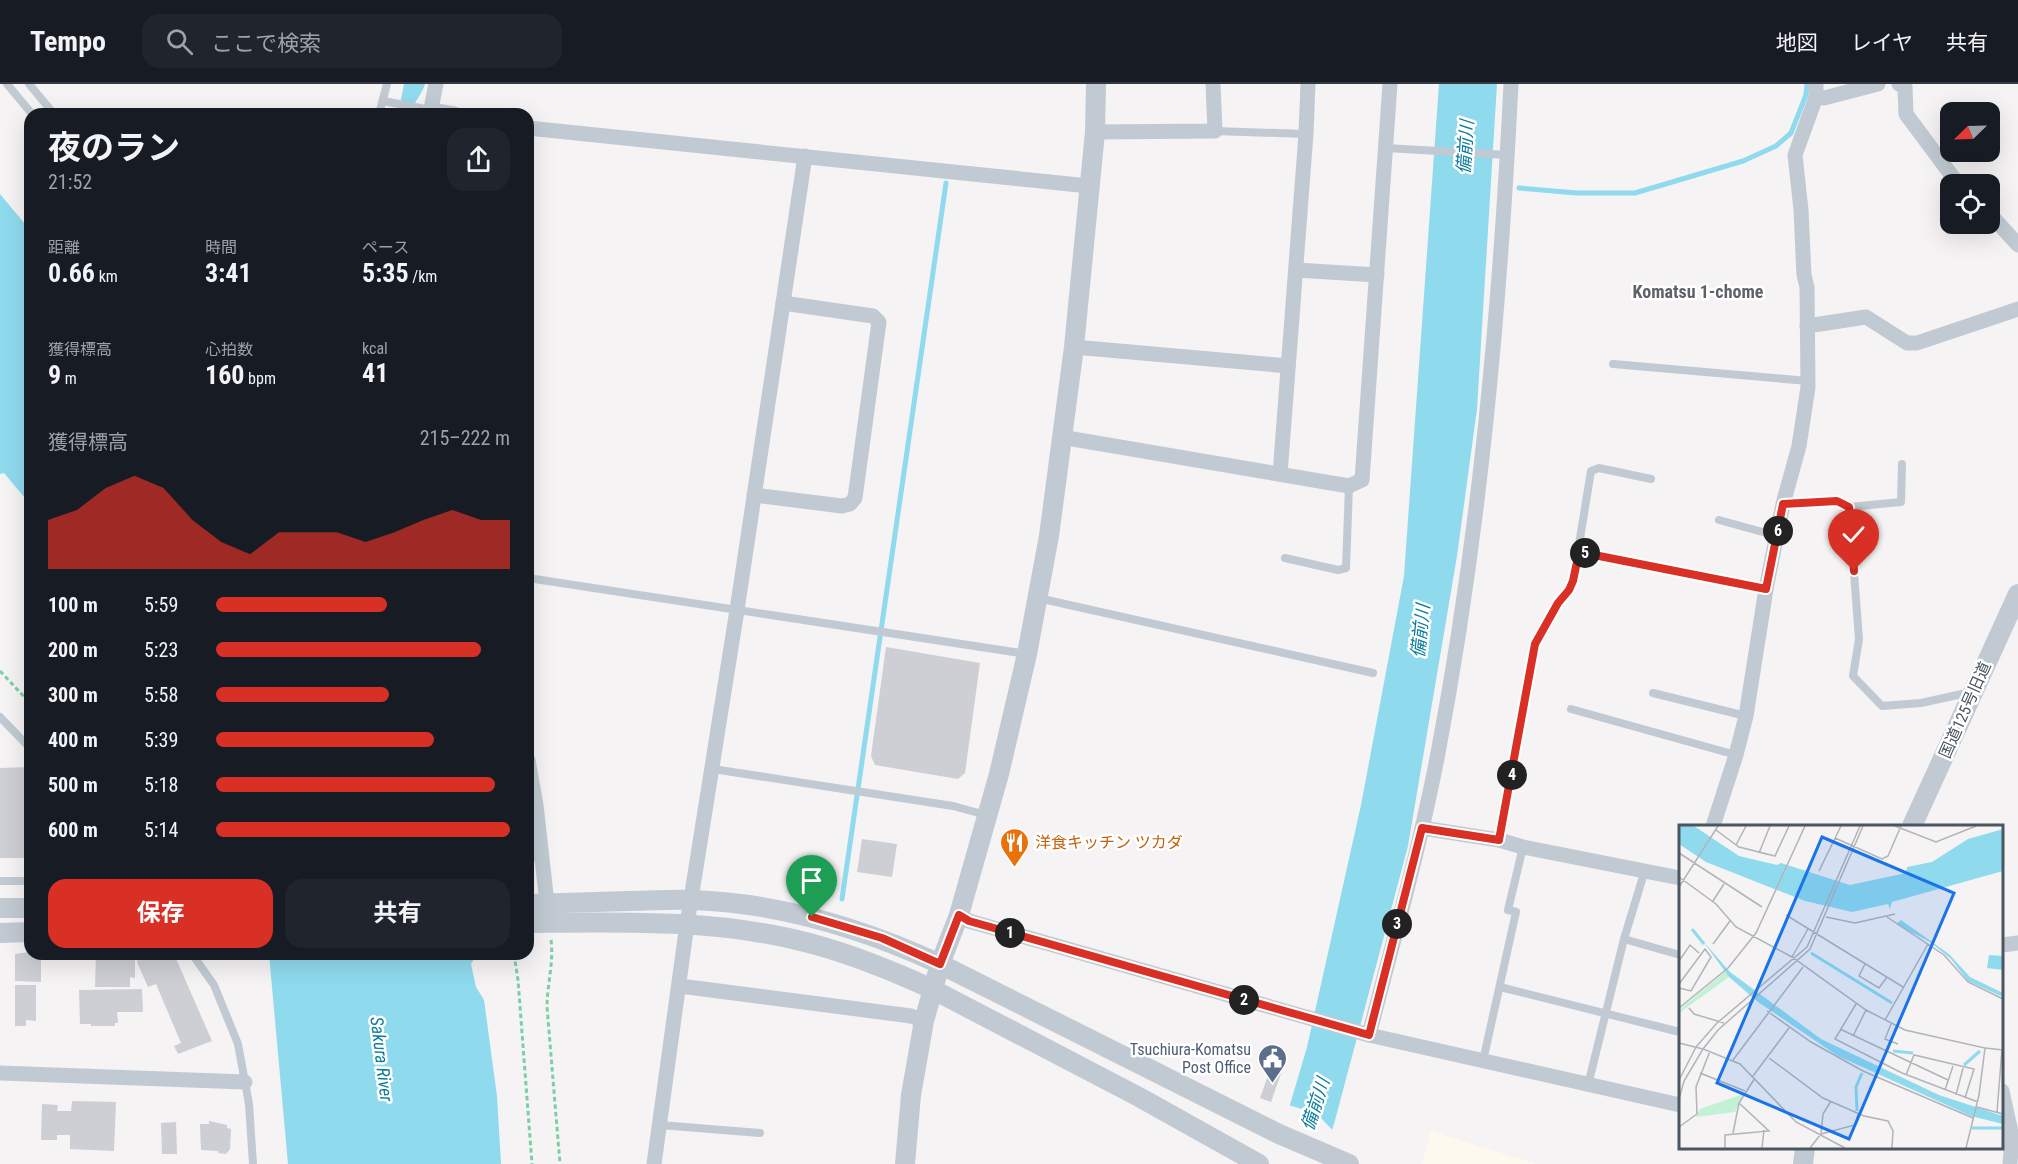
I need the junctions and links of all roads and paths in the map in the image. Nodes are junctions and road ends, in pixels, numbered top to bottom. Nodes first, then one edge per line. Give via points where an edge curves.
1 (7, 84) edge
2 (29, 84) edge
3 (387, 84) edge
4 (436, 84) edge
5 (1096, 84) edge
6 (1213, 84) edge
7 (1308, 84) edge
8 (1390, 84) edge
9 (1511, 84) edge
10 (1878, 84) edge
11 (1899, 84) edge
12 (1816, 90) edge
13 (383, 101) junction
14 (27, 108) edge
15 (49, 108) edge
16 (381, 108) edge
17 (414, 108) edge
18 (428, 108) edge
19 (534, 129) edge
20 (1215, 131) junction
21 (1095, 132) junction
22 (1306, 134) junction
23 (1386, 148) junction
24 (1504, 155) junction
25 (805, 156) junction
26 (1951, 174) edge
27 (1089, 186) junction
28 (2000, 225) edge
29 (2018, 245) edge
30 (1296, 270) junction
31 (1377, 275) junction
32 (783, 303) junction
33 (2018, 309) edge
34 (1807, 326) junction
35 (1074, 347) junction
36 (1613, 364) dead end
37 (1288, 366) junction
38 (1809, 381) junction
39 (1061, 437) junction
40 (1902, 464) dead end
41 (1280, 474) junction
42 (1651, 479) dead end
43 (1349, 486) junction
44 (754, 495) junction
45 (1783, 504) junction
46 (1849, 507) junction
47 (1719, 520) dead end
48 (1777, 536) junction
49 (1579, 552) junction
50 (1285, 558) dead end
51 (534, 579) edge
52 (1766, 589) junction
53 (2018, 594) edge
54 (1038, 598) junction
55 (738, 610) junction
56 (1027, 654) junction
57 (0, 671) edge
58 (1373, 673) dead end
59 (1975, 691) junction
60 (1653, 693) dead end
61 (24, 697) edge
62 (1571, 709) dead end
63 (1746, 716) junction
64 (0, 717) edge
65 (24, 742) edge
66 (1736, 755) junction
67 (713, 769) junction
68 (534, 794) edge
69 (987, 815) junction
70 (1713, 825) edge
71 (1912, 825) edge
72 (1422, 828) junction
73 (1499, 840) junction
74 (1523, 847) junction
75 (534, 855) edge
76 (543, 865) junction
77 (1646, 870) junction
78 (1679, 878) edge
79 (0, 881) edge
80 (24, 881) edge
81 (692, 900) junction
82 (535, 904) edge
83 (0, 908) edge
84 (24, 908) edge
85 (959, 915) junction
86 (536, 923) edge
87 (687, 924) junction
88 (24, 932) edge
89 (0, 933) edge
90 (1624, 939) junction
91 (2018, 943) edge
92 (2003, 945) edge
93 (1679, 955) edge
94 (196, 960) edge
95 (515, 960) edge
96 (940, 964) junction
97 (680, 986) junction
98 (1500, 987) junction
99 (932, 989) junction
100 (1607, 1013) junction
101 (924, 1021) junction
102 (1679, 1032) edge
103 (1365, 1034) junction
104 (1483, 1061) junction
105 (0, 1073) edge
106 (245, 1082) junction
107 (1588, 1085) junction
108 (2003, 1099) edge
109 (1679, 1105) edge
110 (660, 1125) junction
111 (760, 1133) dead end
112 (1805, 1149) edge
113 (253, 1164) edge
114 (532, 1164) edge
115 (560, 1164) edge
116 (654, 1164) edge
117 (905, 1164) edge
118 (1258, 1164) edge
119 (1349, 1164) edge
120 (1803, 1164) edge
121 (2010, 1164) edge

1 - 14 lane
2 - 15 lane
3 - 13 lane
4 - 18 street
5 - 21 street
6 - 20 street
7 - 22 street
8 - 23 street
9 - 24 street
10 - 12 street via 1824,98
11 - 26 street via 1905,87 1906,114
12 - 34 street via 1796,155
13 - 16 lane
13 - 17 lane
19 - 25 street
20 - 21 street
20 - 22 lane
21 - 27 street
22 - 30 street
23 - 24 lane
23 - 31 street
24 - 72 street via 1486,440 1455,650
25 - 27 street
25 - 32 street
27 - 35 street
28 - 29 street
30 - 31 street
30 - 37 street
31 - 43 street via 1362,480
32 - 44 street
32 - 44 street via 873,316 879,322 855,498 842,507
33 - 34 street via 1917,343 1907,343 1866,318
34 - 38 street
35 - 37 street
35 - 39 street
36 - 38 lane
37 - 41 street
38 - 45 street via 1799,446
39 - 41 street
39 - 54 street
40 - 46 lane via 1901,502
41 - 43 street
42 - 49 lane via 1599,468 1591,471
43 - 50 lane via 1346,568 1338,570
44 - 55 street
45 - 46 lane via 1837,501
45 - 48 street
46 - 59 lane via 1858,639 1853,676 1882,706 1921,703
47 - 48 lane
48 - 52 street
49 - 52 lane
49 - 73 lane via 1569,590 1535,644
51 - 55 lane
52 - 63 street
53 - 59 street, 国道125号旧道
54 - 56 street
54 - 58 lane
55 - 56 lane
55 - 67 street
56 - 69 street
57 - 61 path
59 - 71 street, 国道125号旧道
60 - 63 lane
62 - 66 lane
63 - 66 street
64 - 65 lane
66 - 70 street
67 - 69 lane via 953,806
67 - 81 street
68 - 76 street
69 - 85 street
72 - 73 street
72 - 103 street
73 - 74 street
74 - 77 street
74 - 98 lane via 1508,910 1516,912
75 - 76 lane
76 - 82 street
77 - 78 street
77 - 90 lane
79 - 80 lane
81 - 82 street
81 - 87 street
81 - 96 street via 812,917 882,938
82 - 86 street
83 - 84 street
85 - 96 street
85 - 103 street
86 - 87 street
86 - 115 path via 552,949 547,1007
87 - 97 street
87 - 99 street via 808,942
88 - 89 street
90 - 93 lane
90 - 100 lane
91 - 92 street
94 - 106 lane via 225,1006
95 - 114 path
96 - 99 street
96 - 119 street via 1279,1134
97 - 101 street via 911,1016
97 - 110 street
98 - 100 lane
98 - 104 lane
99 - 101 street
99 - 118 street
100 - 102 lane
100 - 107 lane
101 - 117 street via 911,1095
103 - 104 street
104 - 107 street
105 - 106 street
106 - 113 lane
107 - 109 street
108 - 121 street via 2012,1137
110 - 111 lane
110 - 116 street
112 - 120 street

